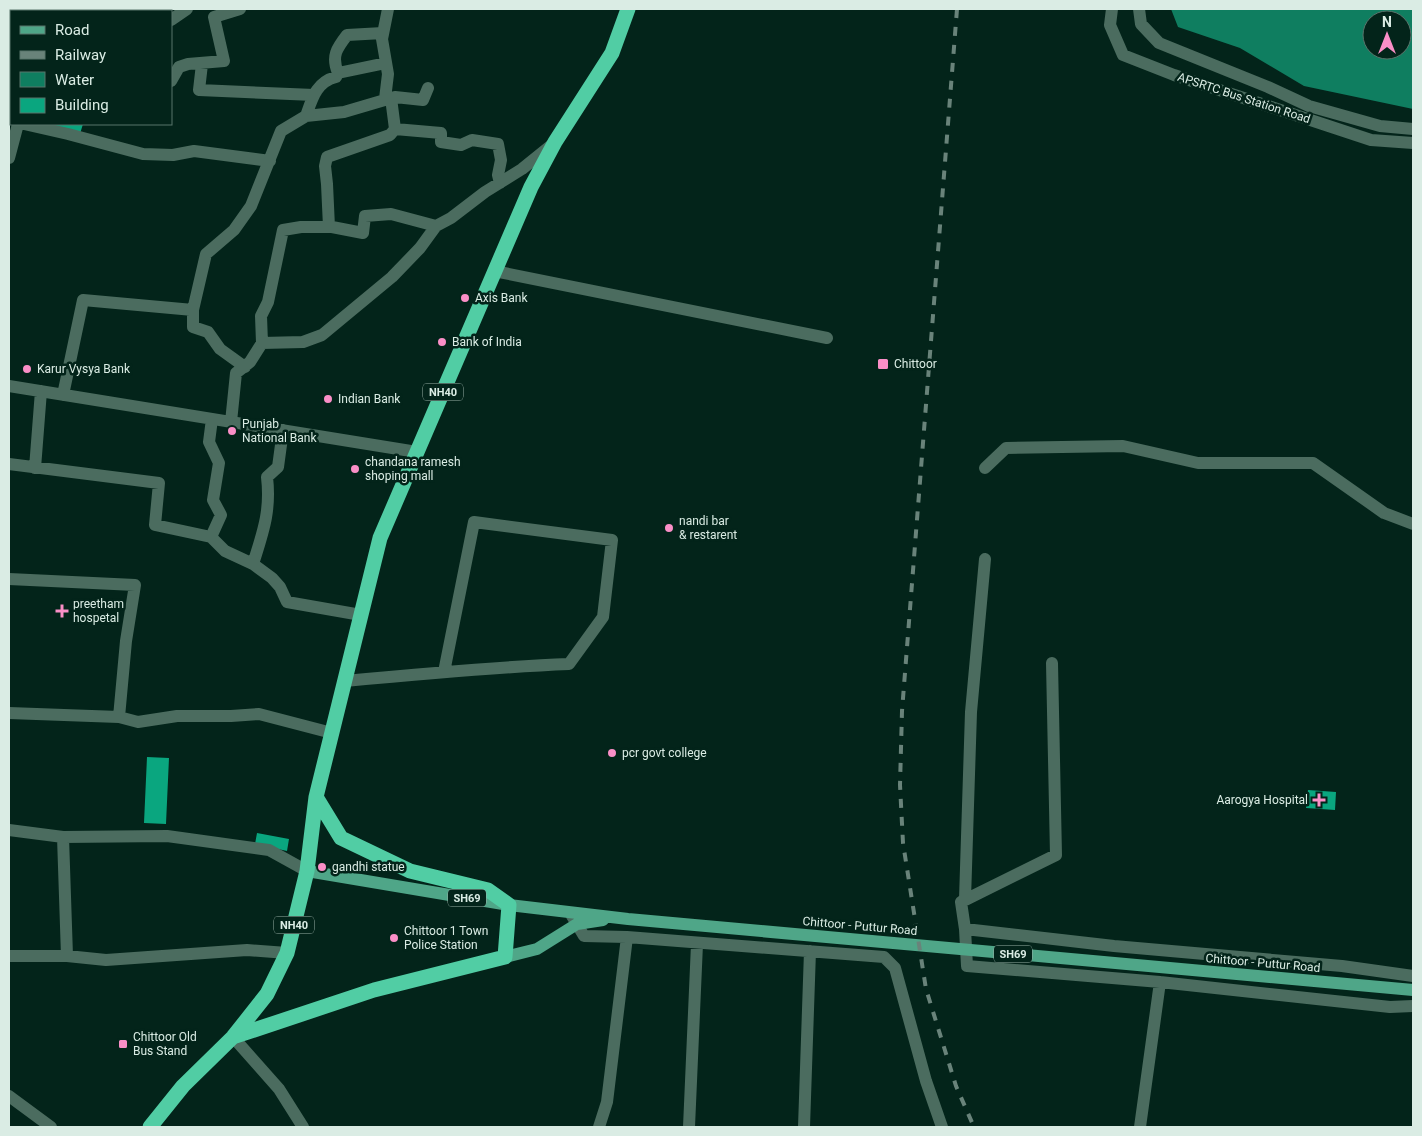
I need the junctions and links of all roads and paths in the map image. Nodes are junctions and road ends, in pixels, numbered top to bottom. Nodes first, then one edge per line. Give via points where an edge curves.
1 (187, 9) edge
2 (240, 9) edge
3 (388, 9) edge
4 (628, 9) edge
5 (1112, 9) edge
6 (1139, 9) edge
7 (172, 19) edge
8 (383, 33) junction
9 (386, 63) junction
10 (202, 64) junction
11 (338, 73) junction
12 (172, 79) edge
13 (428, 88) dead end
14 (314, 95) junction
15 (388, 99) junction
16 (306, 116) junction
17 (18, 125) edge
18 (28, 125) edge
19 (395, 129) junction
20 (1413, 129) edge
21 (555, 142) junction
22 (1413, 143) edge
23 (9, 158) edge
24 (270, 161) junction
25 (500, 183) junction
26 (436, 226) junction
27 (329, 227) junction
28 (494, 271) junction
29 (194, 310) junction
30 (828, 338) dead end
31 (262, 343) junction
32 (245, 367) junction
33 (9, 386) edge
34 (41, 391) junction
35 (63, 395) junction
36 (212, 419) junction
37 (231, 422) junction
38 (283, 430) junction
39 (417, 452) junction
40 (9, 464) edge
41 (35, 468) junction
42 (985, 468) dead end
43 (1413, 524) edge
44 (211, 538) junction
45 (985, 559) dead end
46 (253, 564) junction
47 (9, 579) edge
48 (361, 615) junction
49 (1052, 663) dead end
50 (444, 672) junction
51 (345, 681) junction
52 (9, 713) edge
53 (119, 717) junction
54 (332, 732) junction
55 (316, 797) junction
56 (9, 830) edge
57 (63, 837) junction
58 (307, 871) junction
59 (961, 902) junction
60 (509, 905) junction
61 (570, 911) junction
62 (622, 918) junction
63 (577, 924) junction
64 (966, 929) junction
65 (627, 937) junction
66 (697, 944) junction
67 (810, 951) junction
68 (287, 953) junction
69 (9, 956) edge
70 (67, 956) junction
71 (505, 957) junction
72 (1413, 976) edge
73 (1160, 982) junction
74 (1413, 990) edge
75 (1413, 1006) edge
76 (233, 1037) junction
77 (9, 1096) edge
78 (51, 1127) edge
79 (150, 1127) edge
80 (303, 1127) edge
81 (599, 1127) edge
82 (690, 1127) edge
83 (804, 1127) edge
84 (942, 1127) edge
85 (1140, 1127) edge

1 - 7 street
2 - 10 street via 214,17 224,61
3 - 8 street
4 - 21 highway, NH40 via 612,53
5 - 22 street, APSRTC Bus Station Road via 1110,25 1123,55 1371,140
6 - 20 street, APSRTC Bus Station Road via 1142,24 1159,43 1309,106 1380,126
8 - 9 street
8 - 11 street via 347,35 336,49 334,65
9 - 11 street
9 - 15 street
10 - 12 street via 179,67
10 - 14 street via 199,90
11 - 14 street via 318,87
13 - 15 street via 423,100
14 - 16 street
15 - 16 street via 344,112
15 - 19 street
16 - 24 street via 281,131
17 - 23 street
18 - 24 street via 143,154 173,155 194,151
19 - 25 street via 441,133 441,142 461,145 472,140 498,144
19 - 27 street via 390,135 327,157
21 - 25 street
21 - 28 highway, NH40
24 - 29 street via 251,206 234,230 206,254
25 - 26 street
26 - 27 street via 391,214 365,216 363,233
26 - 31 street via 392,277 322,335 303,342
27 - 31 street via 283,230 268,302 262,316
28 - 30 street
28 - 39 highway, NH40
29 - 32 street via 193,327 208,332 220,349
29 - 35 street via 83,300
31 - 32 street
32 - 37 street via 236,373
33 - 34 street
34 - 35 street
34 - 41 street
35 - 36 street
36 - 37 street
36 - 44 street via 210,442 218,463 213,500 221,515
37 - 38 street
38 - 39 street
38 - 46 street via 278,467 267,477 266,522
39 - 48 highway, NH40 via 380,538
40 - 41 street
41 - 44 street via 159,483 155,525
42 - 43 street via 1006,448 1123,446 1198,462 1313,462 1384,513
44 - 46 street via 225,551
45 - 59 street via 971,712 965,899
46 - 48 street via 272,578 287,602
47 - 53 street via 135,585
48 - 51 highway, NH40
49 - 59 street via 1056,855
50 - 50 street via 474,522 612,540 603,618 569,664
50 - 51 street
51 - 54 highway, NH40
52 - 53 street
53 - 54 street via 138,722 177,716 259,714
54 - 55 highway, NH40
55 - 58 highway, NH40
55 - 60 highway via 341,838 410,871 488,890
56 - 57 street
57 - 58 street via 167,836 270,850
57 - 70 street
58 - 60 main road, Chittoor - Puttur Road / SH69
58 - 68 highway, NH40
59 - 64 street
60 - 61 main road, Chittoor - Puttur Road / SH69
60 - 71 highway
61 - 62 main road, Chittoor - Puttur Road / SH69
61 - 63 street
62 - 63 main road
62 - 74 main road, Chittoor - Puttur Road / SH69
63 - 65 street via 584,936
63 - 71 main road via 537,949
64 - 72 street via 1342,966
64 - 73 street via 966,966
65 - 66 street
65 - 81 street via 607,1102
66 - 67 street
66 - 82 street
67 - 83 street
67 - 84 street via 884,957 895,968
68 - 70 street via 247,950 106,960
68 - 76 highway, NH40 via 267,994
69 - 70 street
71 - 76 highway, NH40 via 374,990
73 - 75 street via 1390,1007
73 - 85 street
76 - 79 highway, NH40 via 183,1086
76 - 80 street via 279,1089
77 - 78 street

